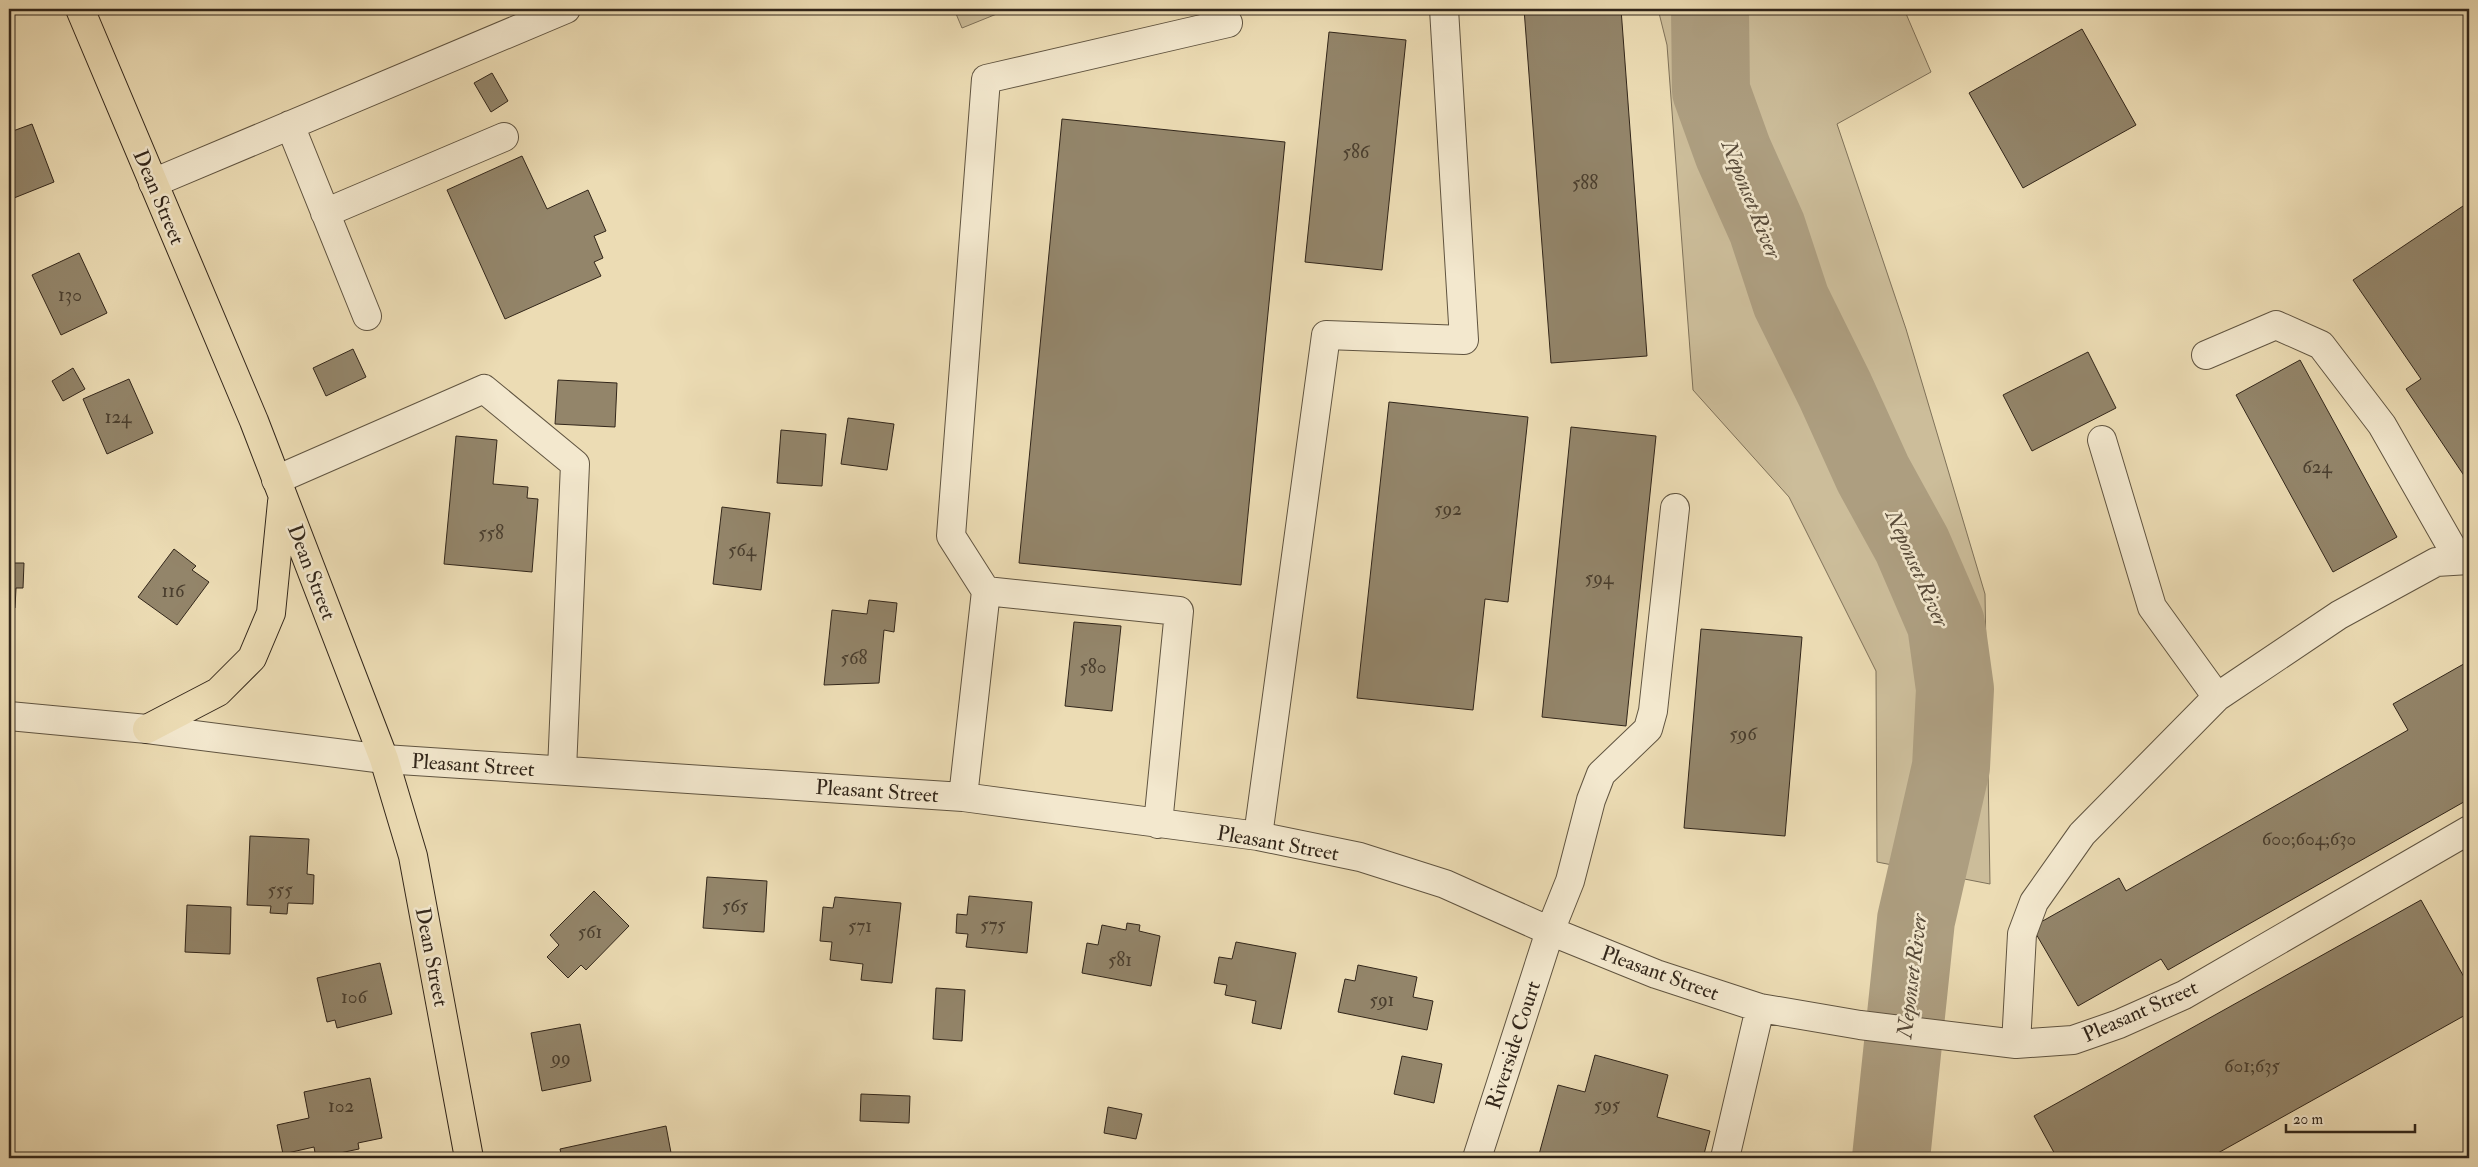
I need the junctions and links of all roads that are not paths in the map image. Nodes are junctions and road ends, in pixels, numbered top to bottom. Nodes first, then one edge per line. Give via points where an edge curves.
1 (80, 9) edge
2 (565, 9) edge
3 (1444, 9) edge
4 (1228, 23) dead end
5 (290, 125) junction
6 (504, 137) dead end
7 (153, 183) junction
8 (325, 213) junction
9 (367, 316) dead end
10 (2206, 354) dead end
11 (2102, 440) dead end
12 (279, 489) junction
13 (1675, 508) dead end
14 (2464, 560) edge
15 (986, 591) junction
16 (2217, 697) junction
17 (9, 716) edge
18 (147, 728) junction
19 (384, 759) junction
20 (562, 770) junction
21 (963, 797) junction
22 (1158, 824) junction
23 (2469, 830) edge
24 (1258, 836) junction
25 (1550, 931) junction
26 (1760, 1008) junction
27 (2016, 1044) junction
28 (469, 1158) edge
29 (1477, 1158) edge
30 (1724, 1158) edge

1 - 7 main road, Dean Street
2 - 5 street
3 - 24 street via 1464,340 1326,335
4 - 15 street via 986,79 951,536
5 - 7 street
5 - 8 street
6 - 8 street
7 - 12 main road, Dean Street via 254,421
8 - 9 street
10 - 14 street via 2276,325 2321,345 2382,425
11 - 16 street via 2152,607
12 - 18 main road via 271,613 252,658 218,692
12 - 19 main road, Dean Street
12 - 20 street via 484,389 575,464
13 - 25 street, Riverside Court via 1653,711 1648,729 1601,774 1570,881
14 - 16 street via 2436,562 2339,615
15 - 21 street
15 - 22 street via 1178,612
16 - 27 street via 2082,834 2034,902 2022,934
17 - 18 street, Pleasant Street
18 - 19 street, Pleasant Street
19 - 20 street, Pleasant Street
19 - 28 main road, Dean Street via 413,856
20 - 21 street, Pleasant Street
21 - 22 street, Pleasant Street
22 - 24 street, Pleasant Street
23 - 27 street, Pleasant Street via 2184,994 2119,1024 2073,1040
24 - 25 street, Pleasant Street via 1360,857 1445,884
25 - 26 street, Pleasant Street via 1656,974
25 - 29 street, Riverside Court
26 - 27 street, Pleasant Street via 1860,1025
26 - 30 street

